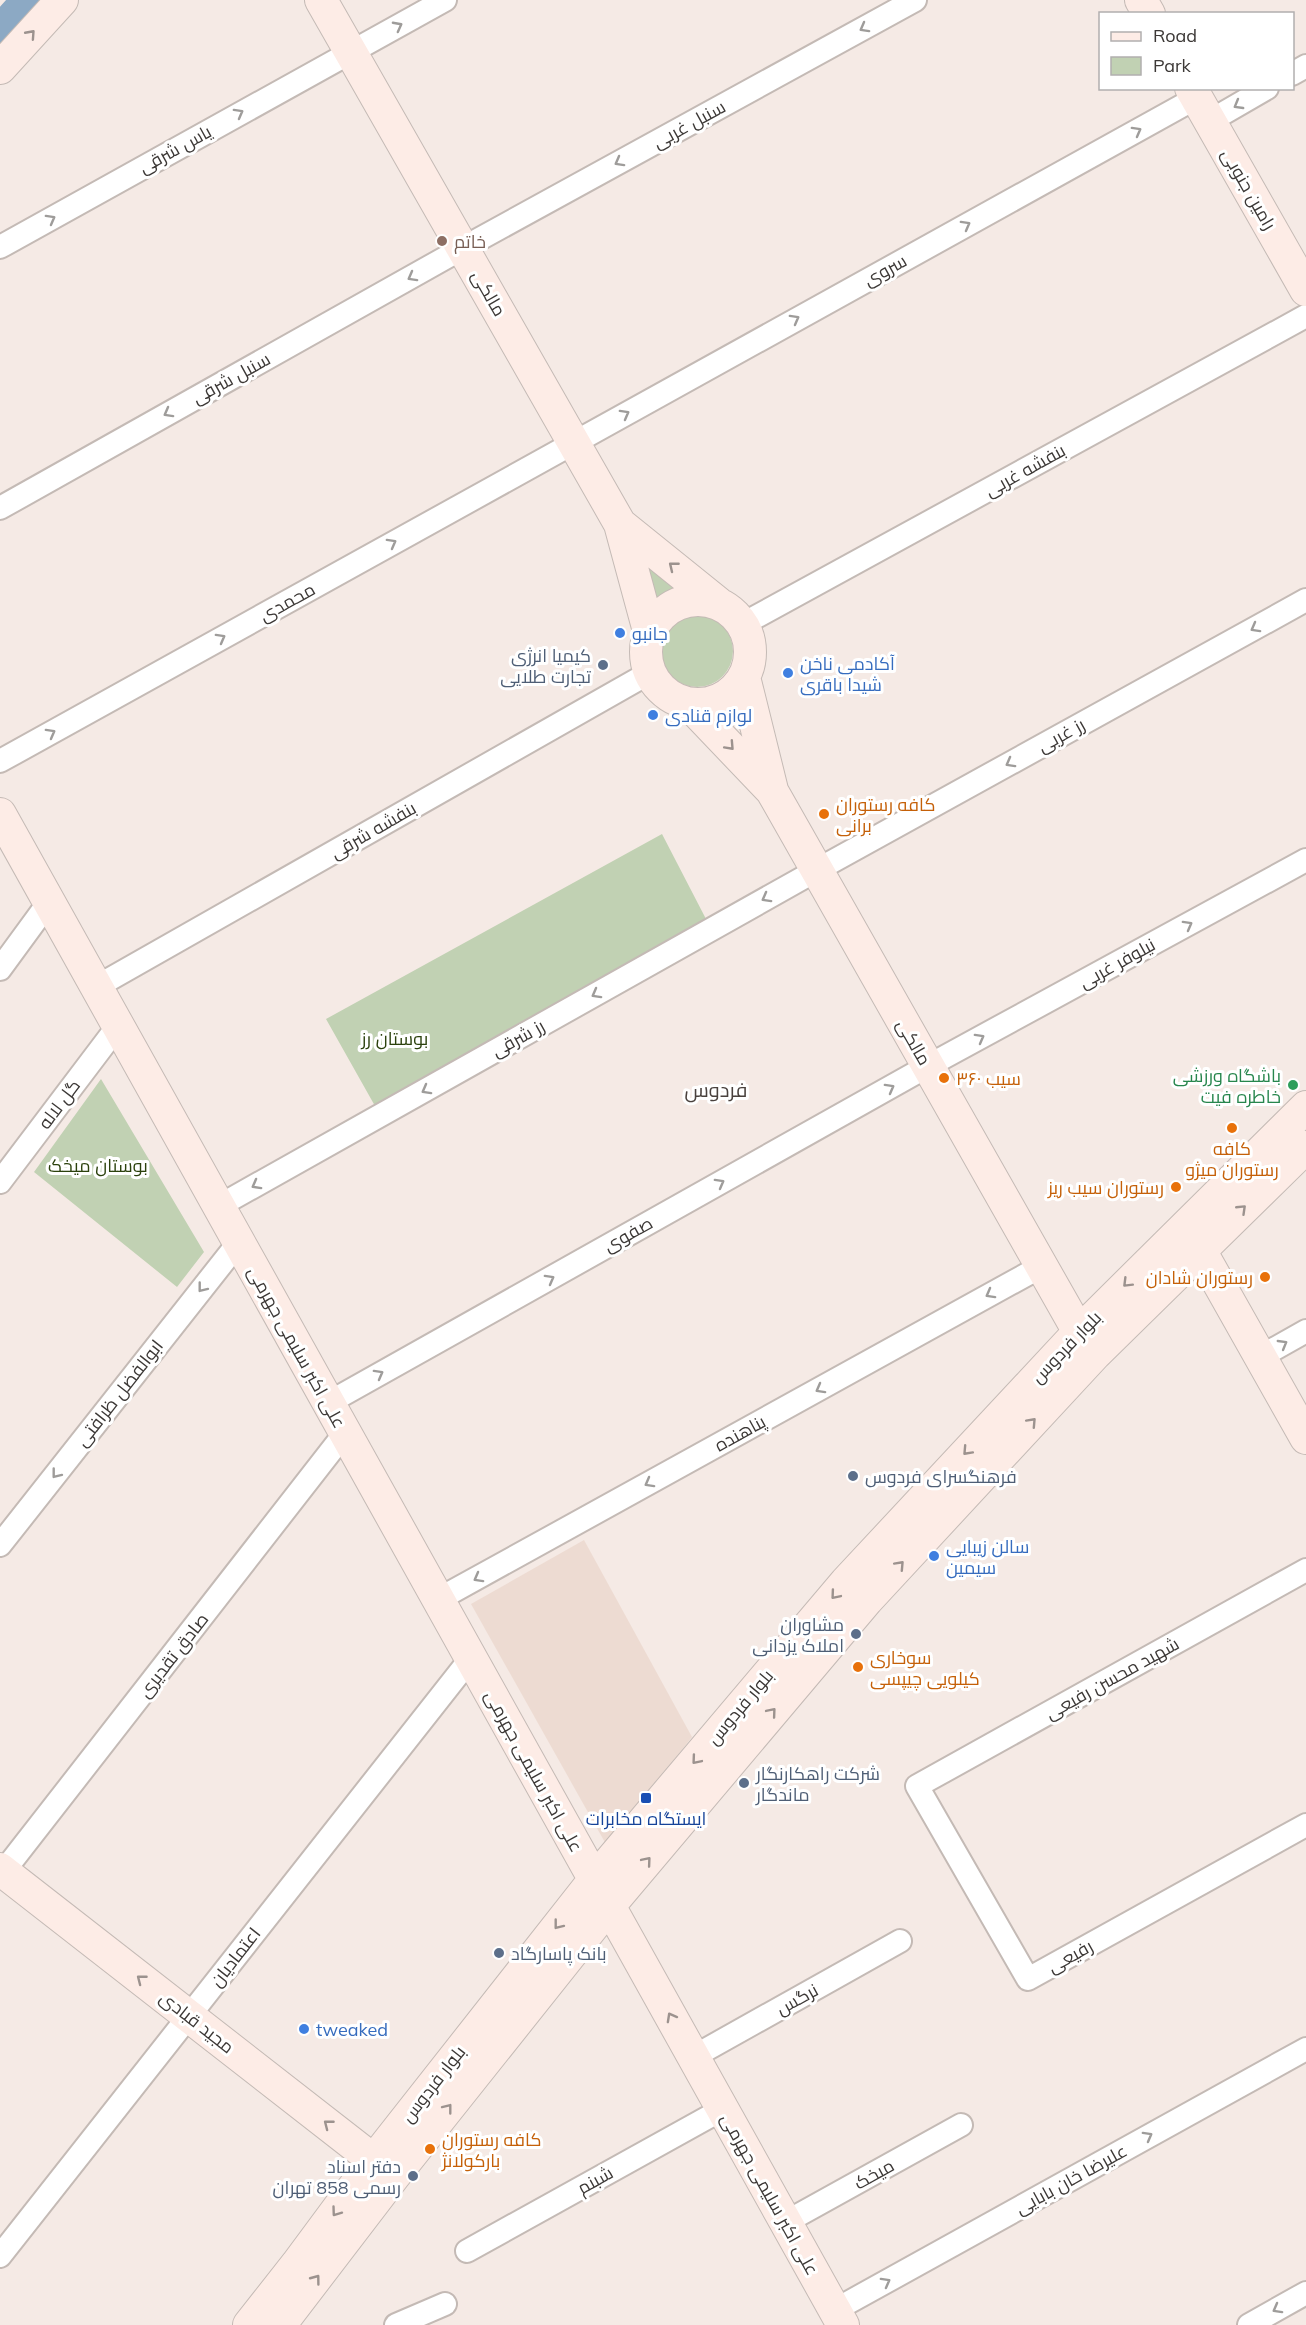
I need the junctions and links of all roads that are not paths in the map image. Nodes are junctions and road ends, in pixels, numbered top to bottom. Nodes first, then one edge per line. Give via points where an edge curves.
1 (62, 0) edge
2 (321, 0) edge
3 (445, 0) edge
4 (915, 0) edge
5 (351, 51) junction
6 (0, 68) edge
7 (1257, 90) edge
8 (1199, 102) edge
9 (0, 247) edge
10 (463, 248) junction
11 (1306, 290) edge
12 (1306, 316) edge
13 (573, 442) junction
14 (0, 507) edge
15 (620, 524) junction
16 (1306, 600) edge
17 (718, 603) junction
18 (743, 624) junction
19 (649, 631) junction
20 (649, 673) junction
21 (744, 677) junction
22 (689, 704) junction
23 (0, 761) edge
24 (772, 790) junction
25 (0, 814) edge
26 (1306, 860) edge
27 (817, 870) junction
28 (49, 902) junction
29 (0, 969) edge
30 (96, 987) junction
31 (118, 1026) junction
32 (928, 1066) junction
33 (1306, 1107) edge
34 (1306, 1147) edge
35 (0, 1182) edge
36 (219, 1206) junction
37 (1191, 1238) junction
38 (239, 1242) junction
39 (1041, 1266) junction
40 (1306, 1331) edge
41 (1087, 1343) junction
42 (1260, 1357) junction
43 (328, 1402) junction
44 (345, 1433) junction
45 (1306, 1438) edge
46 (0, 1545) edge
47 (1306, 1570) edge
48 (439, 1599) junction
49 (471, 1658) junction
50 (917, 1786) joint
51 (1306, 1825) edge
52 (1, 1872) edge
53 (602, 1892) junction
54 (900, 1941) dead end
55 (189, 2016) junction
56 (1306, 2049) edge
57 (693, 2057) junction
58 (723, 2109) junction
59 (961, 2126) dead end
60 (384, 2168) junction
61 (786, 2222) junction
62 (466, 2250) dead end
63 (0, 2256) edge
64 (1306, 2293) edge
65 (445, 2304) dead end
66 (839, 2318) edge
67 (249, 2325) edge
68 (280, 2325) edge
69 (396, 2325) edge
70 (1249, 2325) edge

6 -> 1 street
2 - 5 street, مالکی
5 -> 3 street, یاس شرقی
4 -> 10 street, سنبل غربی
9 -> 5 street, یاس شرقی
5 - 10 street, مالکی
7 -> 8 street, سروی
8 - 11 street, رامین جنوبی
13 -> 8 street, سروی
10 - 13 street, مالکی
10 -> 14 street, سنبل شرقی
12 - 18 street, بنفشه غربی
13 - 15 street, مالکی
23 -> 13 street, محمدی
17 -> 15 street, مالکی
15 - 19 street, مالکی
16 -> 27 street, رز غربی
17 - 18 street
17 - 19 street via 702,599 678,603 658,617
18 - 21 street via 750,641 750,660
19 - 20 street via 645,645
20 - 22 street via 673,699
20 - 30 street, بنفشه شرقی
21 - 22 street via 735,690 721,699
21 - 24 street, مالکی
22 -> 24 street, مالکی
24 - 27 street, مالکی
25 - 28 street, علی اکبر سلیمی جهرمی
32 -> 26 street, نیلوفر غربی
27 - 32 street, مالکی
27 -> 36 street, رز شرقی
28 - 29 street
28 - 30 street, علی اکبر سلیمی جهرمی
30 - 31 street, علی اکبر سلیمی جهرمی
31 - 35 street, گل لاله
31 - 36 street, علی اکبر سلیمی جهرمی
32 - 39 street, مالکی
43 -> 32 street, صفوی
33 - 37 street, بلوار فردوس
37 -> 34 street, بلوار فردوس
36 - 38 street, علی اکبر سلیمی جهرمی
37 - 41 street, بلوار فردوس
37 - 42 street
38 - 43 street, علی اکبر سلیمی جهرمی
38 -> 46 street, ابوالفضل ظرافتی
39 - 41 street, مالکی
39 -> 48 street, پناهنده
42 -> 40 street
41 - 53 street, بلوار فردوس via 867,1600
42 - 45 street
43 - 44 street, علی اکبر سلیمی جهرمی
44 - 48 street, علی اکبر سلیمی جهرمی
44 - 52 street, صادق تقدیری
47 - 50 street, شهید محسن رفیعی
48 - 49 street, علی اکبر سلیمی جهرمی
49 - 53 street, علی اکبر سلیمی جهرمی
49 - 55 street, اعتمادیان
50 - 51 street, رفیعی via 1028,1979
55 -> 52 street, مجید قبادی
57 -> 53 street, علی اکبر سلیمی جهرمی
53 - 60 street, بلوار فردوس
54 - 57 street, نرگس
60 -> 55 street, مجید قبادی
55 - 63 street, اعتمادیان
66 -> 56 street, علیرضا خان بابایی
57 - 58 street, علی اکبر سلیمی جهرمی
58 - 61 street, علی اکبر سلیمی جهرمی
58 - 62 street, شبنم
59 - 61 street, میخک
60 -> 67 street, بلوار فردوس via 297,2264
68 -> 60 street, بلوار فردوس
61 - 66 street, علی اکبر سلیمی جهرمی
64 -> 70 street
65 - 69 street

